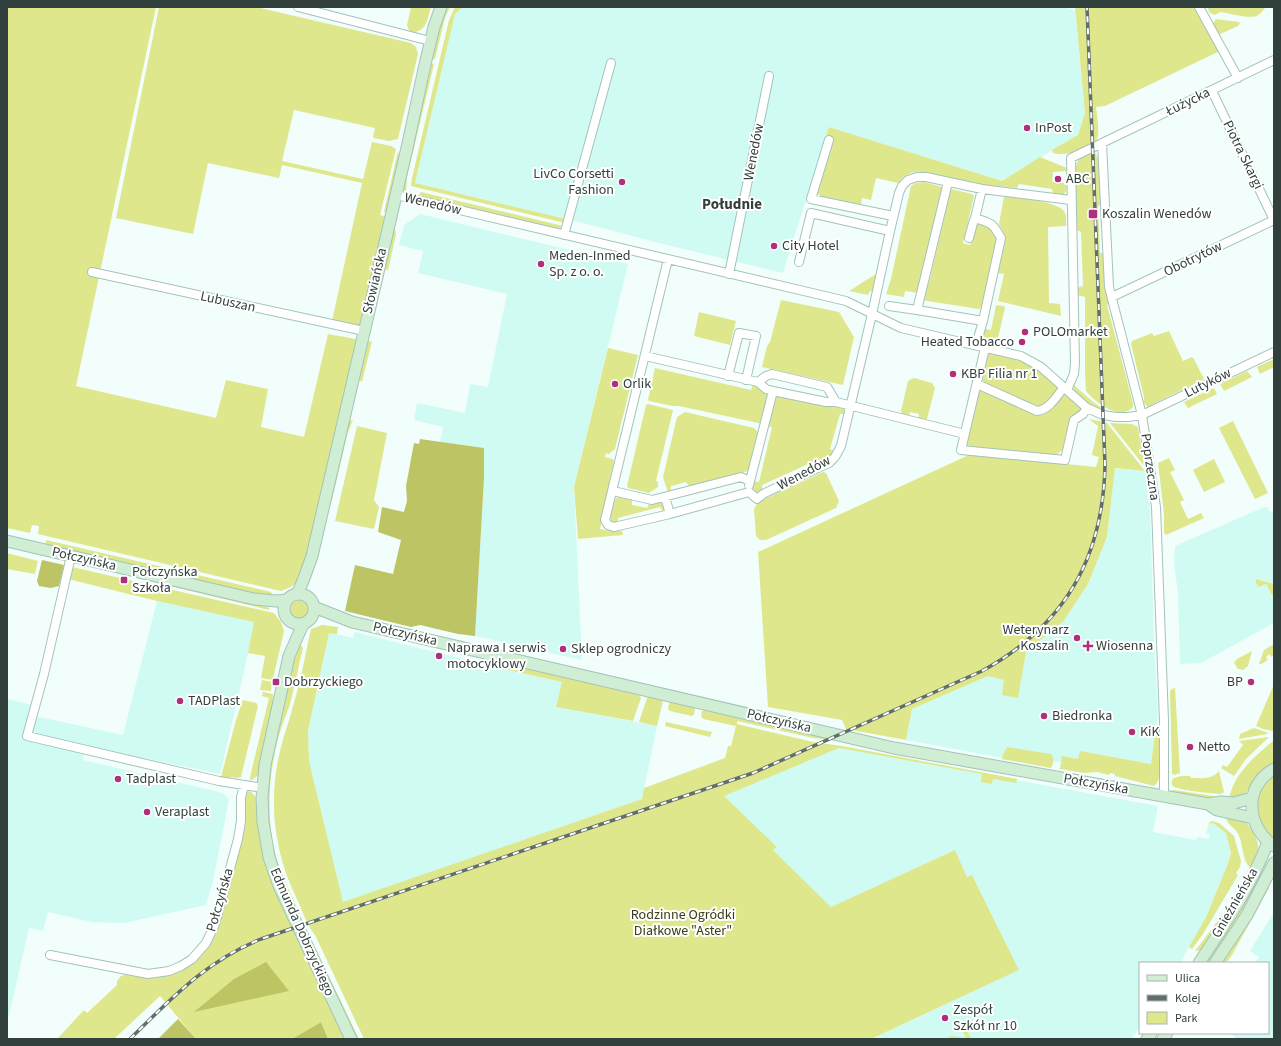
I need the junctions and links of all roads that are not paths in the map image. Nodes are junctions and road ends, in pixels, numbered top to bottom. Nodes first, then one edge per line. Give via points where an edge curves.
1 (298, 7) edge
2 (442, 7) edge
3 (1199, 7) edge
4 (430, 41) junction
5 (1274, 60) edge
6 (611, 63) dead end
7 (768, 76) dead end
8 (1238, 78) junction
9 (1212, 91) junction
10 (829, 140) dead end
11 (1102, 143) junction
12 (948, 182) junction
13 (982, 189) junction
14 (396, 195) junction
15 (1071, 200) junction
16 (893, 216) junction
17 (975, 218) junction
18 (1274, 220) edge
19 (890, 231) junction
20 (564, 235) junction
21 (968, 238) dead end
22 (668, 260) junction
23 (799, 262) dead end
24 (92, 272) dead end
25 (729, 274) junction
26 (1112, 297) junction
27 (889, 306) dead end
28 (917, 310) junction
29 (872, 314) junction
30 (983, 321) junction
31 (364, 331) junction
32 (976, 346) junction
33 (985, 348) junction
34 (1274, 352) edge
35 (645, 356) junction
36 (728, 376) junction
37 (746, 380) junction
38 (758, 382) junction
39 (977, 384) junction
40 (1066, 389) junction
41 (773, 391) junction
42 (836, 402) junction
43 (851, 406) junction
44 (1087, 408) junction
45 (1142, 415) junction
46 (965, 434) junction
47 (749, 481) junction
48 (613, 491) junction
49 (749, 492) junction
50 (665, 497) junction
51 (670, 514) junction
52 (7, 541) edge
53 (71, 556) junction
54 (312, 556) junction
55 (292, 597) junction
56 (254, 599) junction
57 (312, 602) junction
58 (288, 618) junction
59 (307, 622) junction
60 (352, 622) junction
61 (290, 656) junction
62 (1274, 769) edge
63 (244, 785) junction
64 (263, 788) junction
65 (1164, 796) junction
66 (1252, 798) junction
67 (1208, 804) junction
68 (1253, 818) junction
69 (1271, 844) edge
70 (1274, 863) edge
71 (50, 955) dead end
72 (1200, 962) edge
73 (1216, 962) edge
74 (351, 1039) edge

1 - 4 street
2 - 4 main road, Słowiańska
3 - 8 street
4 - 14 main road, Słowiańska
5 - 8 street, Łużycka
6 - 20 street
7 - 25 street, Wenedów
8 - 9 street, Łużycka
9 - 11 street, Łużycka
9 - 18 street, Piotra Skargi
10 - 16 street via 811,199
11 - 15 street, Łużycka via 1071,158
11 - 26 street, Poprzeczna via 1109,287
12 - 13 street, Wenedów
12 - 16 street, Wenedów via 926,176 908,180 899,192
12 - 28 street
13 - 15 street, Wenedów
13 - 17 street
14 - 20 street, Wenedów
14 - 31 main road, Słowiańska
15 - 40 street via 1075,363 1074,374
16 - 19 street, Wenedów
17 - 21 street
17 - 30 street via 995,226 1001,238
18 - 26 street, Obotrytów
19 - 23 street via 811,212
19 - 29 street, Wenedów
20 - 22 street, Wenedów
22 - 25 street, Wenedów
22 - 35 street, Wenedów
24 - 31 street, Lubuszan
25 - 29 street, Wenedów via 846,301
26 - 45 street, Poprzeczna
27 - 28 street
28 - 30 street
29 - 32 street, Wenedów via 901,328
29 - 43 street, Wenedów
30 - 32 street
31 - 54 main road, Słowiańska
32 - 33 street, Wenedów
33 - 39 street
33 - 40 street, Wenedów via 1032,361
34 - 45 street, Lutyków
35 - 36 street
35 - 48 street, Wenedów
36 - 37 street
36 - 37 street via 739,333 756,336
37 - 38 street
38 - 41 street
38 - 42 street via 772,374 827,387
39 - 40 street via 1037,411 1047,407
39 - 46 street
40 - 44 street, Wenedów
41 - 42 street
41 - 47 street
42 - 43 street
43 - 46 street
43 - 49 street, Wenedów via 841,446 829,463 756,499
44 - 45 street, Wenedów via 1116,418
44 - 46 street via 1074,420 1066,460 961,450
45 - 65 street, Poprzeczna via 1156,507
47 - 49 street
47 - 50 street via 741,477
48 - 50 street via 652,500
48 - 51 street, Wenedów via 605,520 608,525 614,527
49 - 51 street, Wenedów
50 - 51 street
52 - 53 main road, Połczyńska
53 - 56 main road, Połczyńska
53 - 63 street via 28,736
54 - 55 main road, Słowiańska
54 - 57 main road, Słowiańska
55 - 56 main road, Połczyńska
55 - 57 main road via 302,594
55 - 58 main road via 285,606
56 - 58 main road, Połczyńska
57 - 59 main road via 314,614
57 - 60 main road, Połczyńska
58 - 59 main road via 297,624
58 - 61 main road, Edmunda Dobrzyckiego
59 - 60 main road, Połczyńska
59 - 61 main road, Edmunda Dobrzyckiego
60 - 65 main road, Połczyńska via 899,749
61 - 64 main road, Edmunda Dobrzyckiego via 265,765
62 - 66 main road via 1262,779
63 - 64 street
63 - 71 street, Połczyńska via 238,839 215,924 206,943 192,959 169,971 148,974
64 - 74 main road, Edmunda Dobrzyckiego via 264,833 275,877
65 - 67 main road, Połczyńska
66 - 67 main road, Połczyńska via 1234,803
66 - 68 main road
67 - 68 main road, Połczyńska via 1217,810
68 - 69 main road via 1261,835
69 - 72 main road, Gnieźnieńska
70 - 73 main road, Gnieźnieńska via 1247,915

